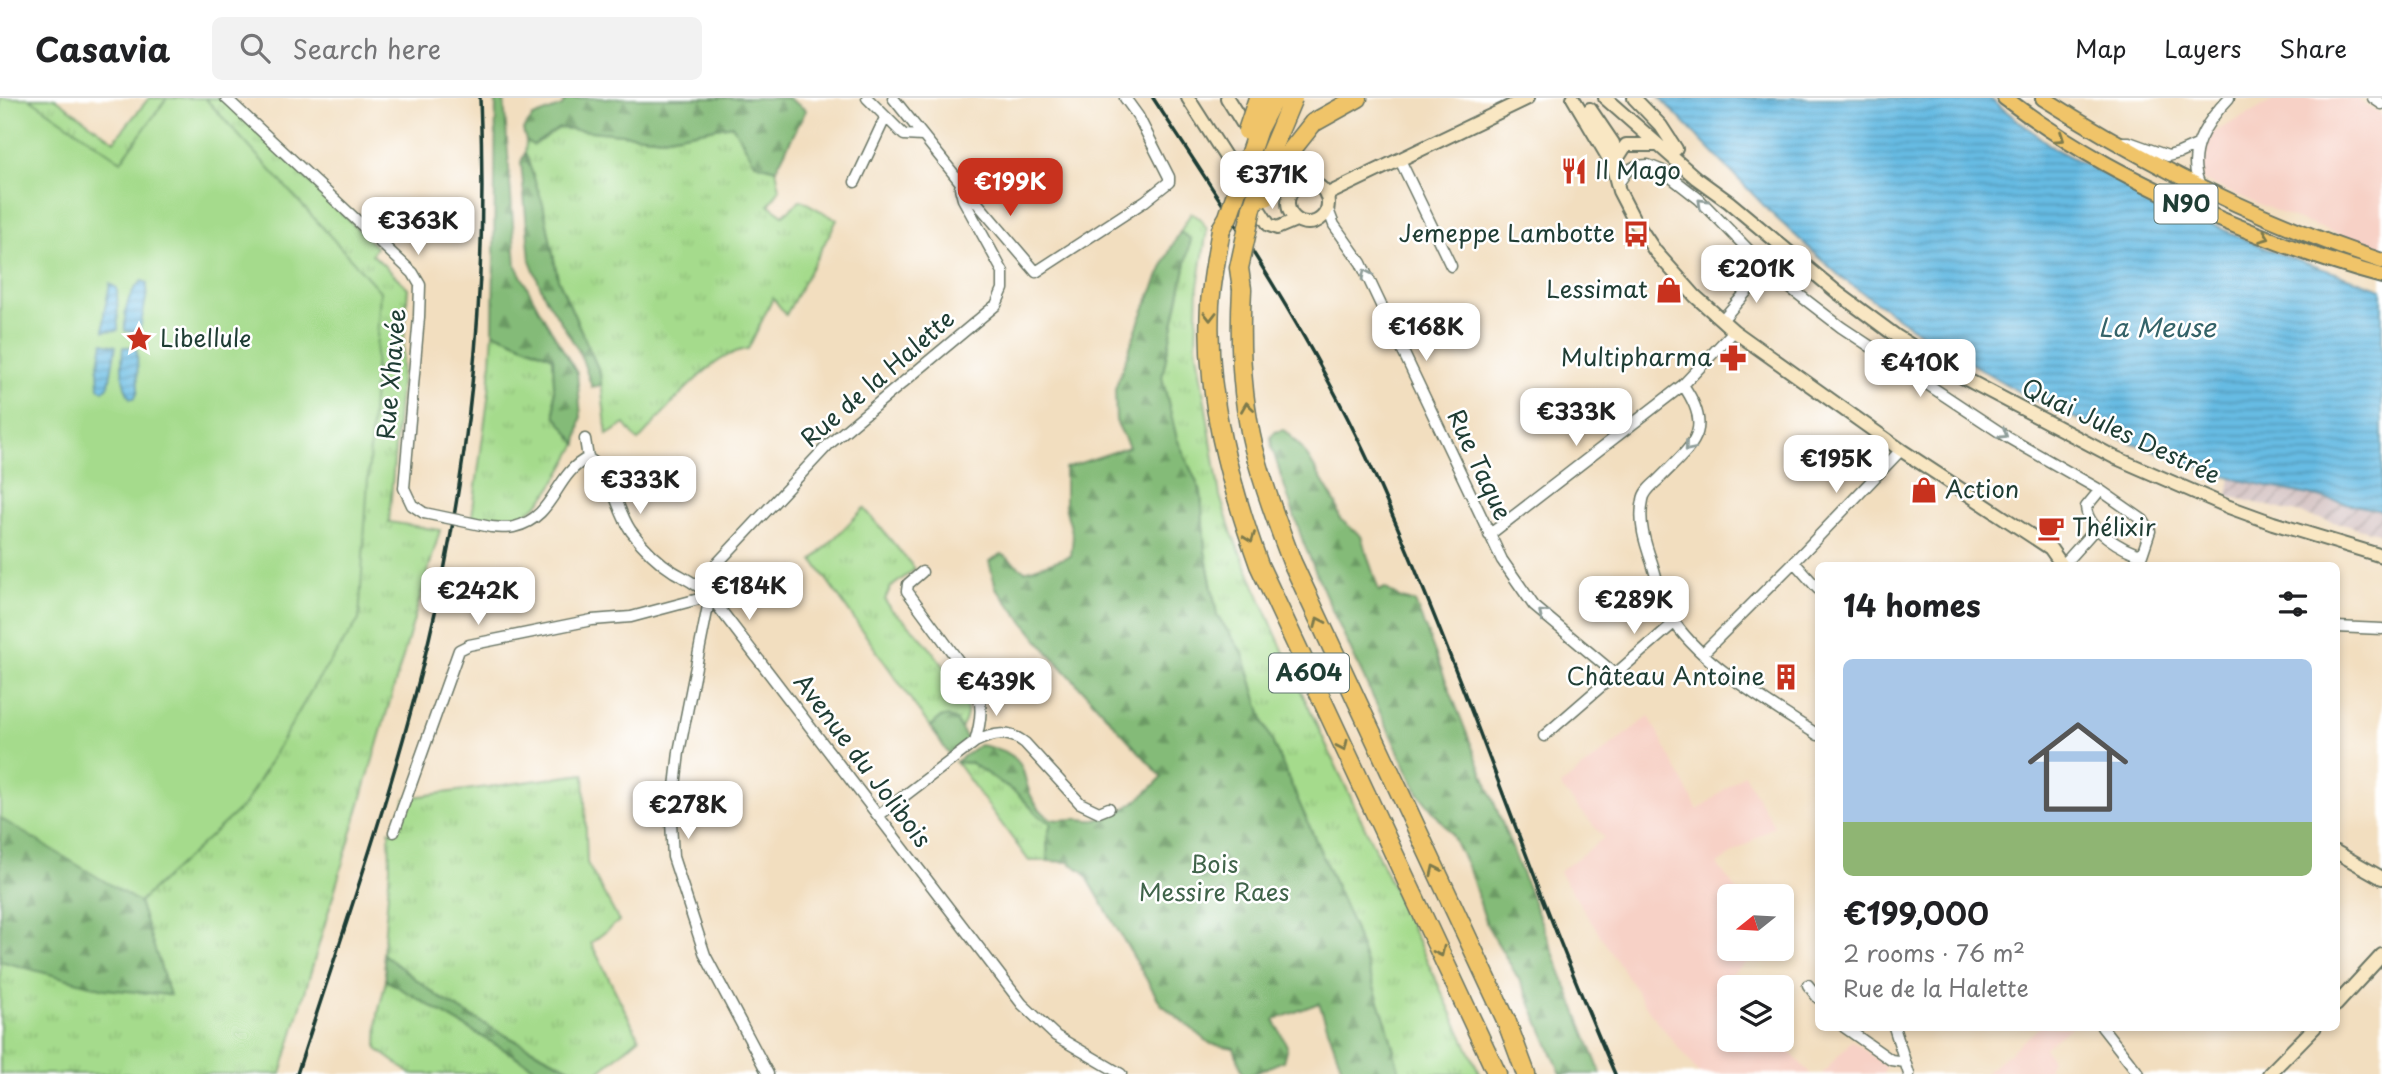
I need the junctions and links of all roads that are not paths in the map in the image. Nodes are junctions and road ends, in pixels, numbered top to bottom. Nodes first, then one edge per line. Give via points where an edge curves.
1 (226, 98) edge
2 (867, 98) edge
3 (893, 98) edge
4 (1125, 98) edge
5 (1188, 98) edge
6 (1227, 98) edge
7 (1258, 98) edge
8 (1274, 98) edge
9 (1293, 98) edge
10 (1358, 98) edge
11 (1528, 98) edge
12 (1573, 98) edge
13 (1582, 98) edge
14 (1605, 98) edge
15 (1616, 98) edge
16 (1634, 98) edge
17 (2006, 98) edge
18 (2043, 98) edge
19 (2229, 98) edge
20 (2373, 98) edge
21 (2382, 104) edge
22 (885, 118) junction
23 (1590, 125) junction
24 (922, 136) junction
25 (2118, 143) junction
26 (1619, 144) junction
27 (1658, 145) junction
28 (2197, 145) junction
29 (1676, 149) junction
30 (1400, 160) junction
31 (855, 182) dead end
32 (961, 184) junction
33 (1617, 185) junction
34 (2203, 189) junction
35 (1291, 193) junction
36 (1326, 201) junction
37 (1729, 202) junction
38 (1296, 220) junction
39 (1221, 229) junction
40 (2382, 261) edge
41 (1451, 266) dead end
42 (1766, 270) junction
43 (2382, 276) edge
44 (1242, 289) junction
45 (1722, 320) junction
46 (1734, 331) junction
47 (1683, 386) junction
48 (585, 439) dead end
49 (1901, 450) junction
50 (588, 458) junction
51 (2100, 490) junction
52 (2096, 528) junction
53 (1489, 535) junction
54 (2382, 556) edge
55 (2141, 560) edge
56 (1794, 562) junction
57 (2060, 562) edge
58 (2065, 562) edge
59 (922, 572) dead end
60 (698, 584) junction
61 (1815, 586) edge
62 (710, 596) junction
63 (1674, 623) junction
64 (2340, 627) edge
65 (2382, 629) edge
66 (1703, 653) junction
67 (1614, 673) junction
68 (1815, 733) edge
69 (1544, 736) dead end
70 (975, 743) junction
71 (1109, 808) dead end
72 (878, 816) junction
73 (394, 832) dead end
74 (2340, 854) edge
75 (2382, 878) edge
76 (2382, 955) edge
77 (1808, 985) dead end
78 (1815, 994) edge
79 (2340, 1001) edge
80 (1506, 1020) junction
81 (1850, 1031) edge
82 (1895, 1031) edge
83 (2105, 1031) edge
84 (2311, 1031) edge
85 (1905, 1062) junction
86 (2135, 1072) edge
87 (768, 1074) edge
88 (1121, 1074) edge
89 (1497, 1074) edge
90 (1526, 1074) edge
91 (1537, 1074) edge
92 (1909, 1074) edge
93 (2269, 1074) edge

1 - 50 street, Rue Xhavée, bridge via 412,273 419,285 404,488 412,505 424,513 513,527 544,511 567,474
2 - 22 street
3 - 24 street
4 - 32 street via 1169,177 1167,185 1036,272
5 - 38 street via 1269,225 1277,228
6 - 35 street via 1278,180
7 - 39 highway, bridge via 1222,209
8 - 39 highway, A604, bridge
9 - 44 highway, A604, bridge via 1252,208 1239,268
10 - 44 highway, bridge via 1313,123 1290,152 1263,204
11 - 30 street
12 - 23 street
13 - 26 street
14 - 27 street, Quai Jules Destrée
15 - 29 street, Quai Jules Destrée
16 - 29 street
17 -> 43 main road, N90 via 2065,141 2132,180 2271,240
18 - 25 main road, N90
19 - 28 street
20 - 21 street
22 - 24 street via 904,135
22 - 31 street
23 - 26 street
23 - 33 street via 1612,164
24 - 32 street
25 - 28 street via 2129,142 2168,156
25 - 34 main road, N90
26 - 27 street
26 - 33 street
27 - 37 street, Quai Jules Destrée
28 - 34 street via 2194,171
29 - 37 street, Quai Jules Destrée
30 - 36 street
30 - 41 street
32 - 60 street, Rue de la Halette via 963,200 1003,272 1003,289 996,305 828,446
42 -> 33 street via 1699,198 1659,169 1636,166
33 - 45 street via 1655,251
34 - 40 main road, N90 via 2284,226
35 - 36 street via 1302,184 1316,185
35 - 38 street via 1289,210
36 - 38 street via 1321,218 1312,223
53 -> 36 street, Rue Taque via 1361,263 1334,225
37 - 54 street, Quai Jules Destrée via 1863,312 1998,398 2114,457 2229,507
39 -> 89 highway, A604 via 1210,302 1210,354 1215,409 1239,509 1259,565
42 - 45 street
42 -> 51 street via 1900,367 2007,437
80 -> 44 highway, A604 via 1297,573 1269,501 1246,403
45 - 46 street
46 - 47 street
46 - 49 street
47 - 53 street
47 -> 63 street via 1696,413 1698,436 1645,494 1642,512 1642,534
48 - 50 street
49 - 56 street
49 - 57 street via 2050,548
50 - 60 street, Avenue du Jolibois via 605,474 638,541 666,566
51 - 52 street via 2086,510
51 - 55 street via 2148,524
52 - 55 street
52 - 58 street
67 -> 53 street, Rue Taque via 1534,606
56 - 61 street
56 - 66 street
59 - 70 street via 908,584 907,591 977,688 981,716
60 - 62 street, Avenue du Jolibois
62 - 72 street, Avenue du Jolibois
62 - 73 street via 631,617 592,620 459,650
62 - 87 street via 679,752 671,822 673,857 705,955
63 - 66 street
63 - 67 street
64 - 65 street
66 - 68 street via 1768,704
67 - 69 street
70 - 71 street via 995,734 1014,736 1083,806 1099,812
70 - 72 street
72 - 88 street, Avenue du Jolibois via 1031,1015 1064,1042
74 - 75 street
76 - 79 street
77 - 78 street
80 - 90 highway, A604
80 - 91 highway via 1525,1045
81 - 85 street via 1891,1060
82 - 85 street
83 - 86 street
84 - 93 street
85 - 92 street

